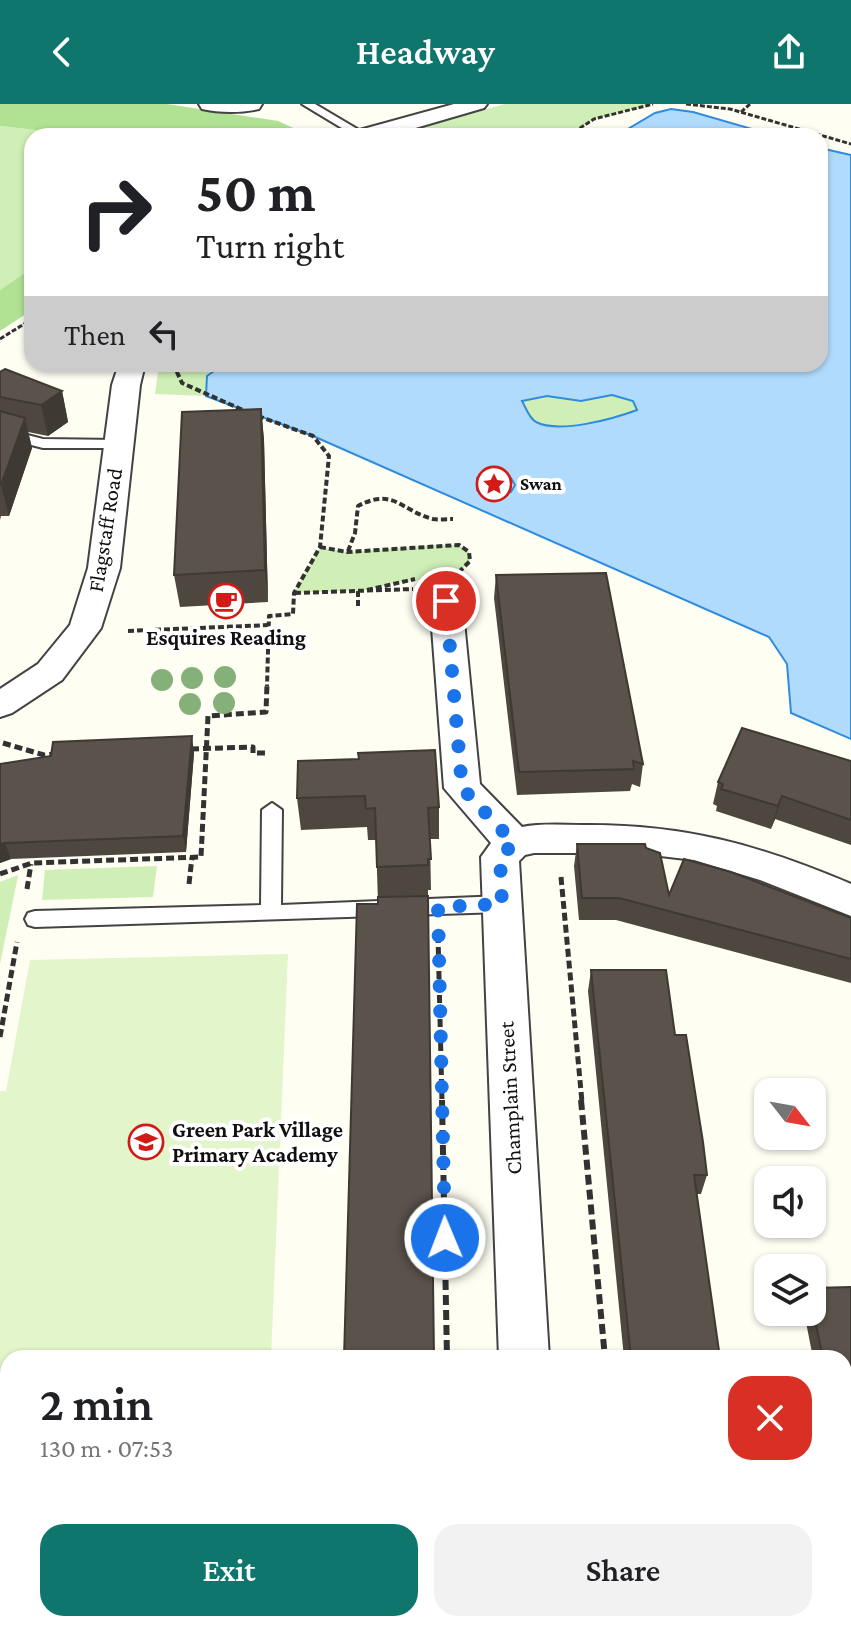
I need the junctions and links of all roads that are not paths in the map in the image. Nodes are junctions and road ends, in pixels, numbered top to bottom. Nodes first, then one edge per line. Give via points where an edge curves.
1 (211, 104) edge
2 (250, 104) edge
3 (307, 104) edge
4 (477, 104) edge
5 (349, 128) edge
6 (392, 128) edge
7 (131, 372) edge
8 (0, 432) edge
9 (118, 444) junction
10 (444, 584) road end
11 (0, 705) edge
12 (272, 810) dead end
13 (514, 843) junction
14 (851, 901) edge
15 (502, 904) junction
16 (271, 913) junction
17 (35, 919) dead end
18 (524, 1350) edge

1 - 2 street
3 - 5 lane
4 - 6 street
7 - 9 street, Flagstaff Road
8 - 9 lane via 25,443 54,446
9 - 11 street, Flagstaff Road via 104,568 85,628 50,672
10 - 13 street via 462,788
12 - 16 lane
13 - 14 street via 558,839 695,846
13 - 15 street, Champlain Street via 500,857
15 - 16 lane
15 - 18 street, Champlain Street
16 - 17 lane

